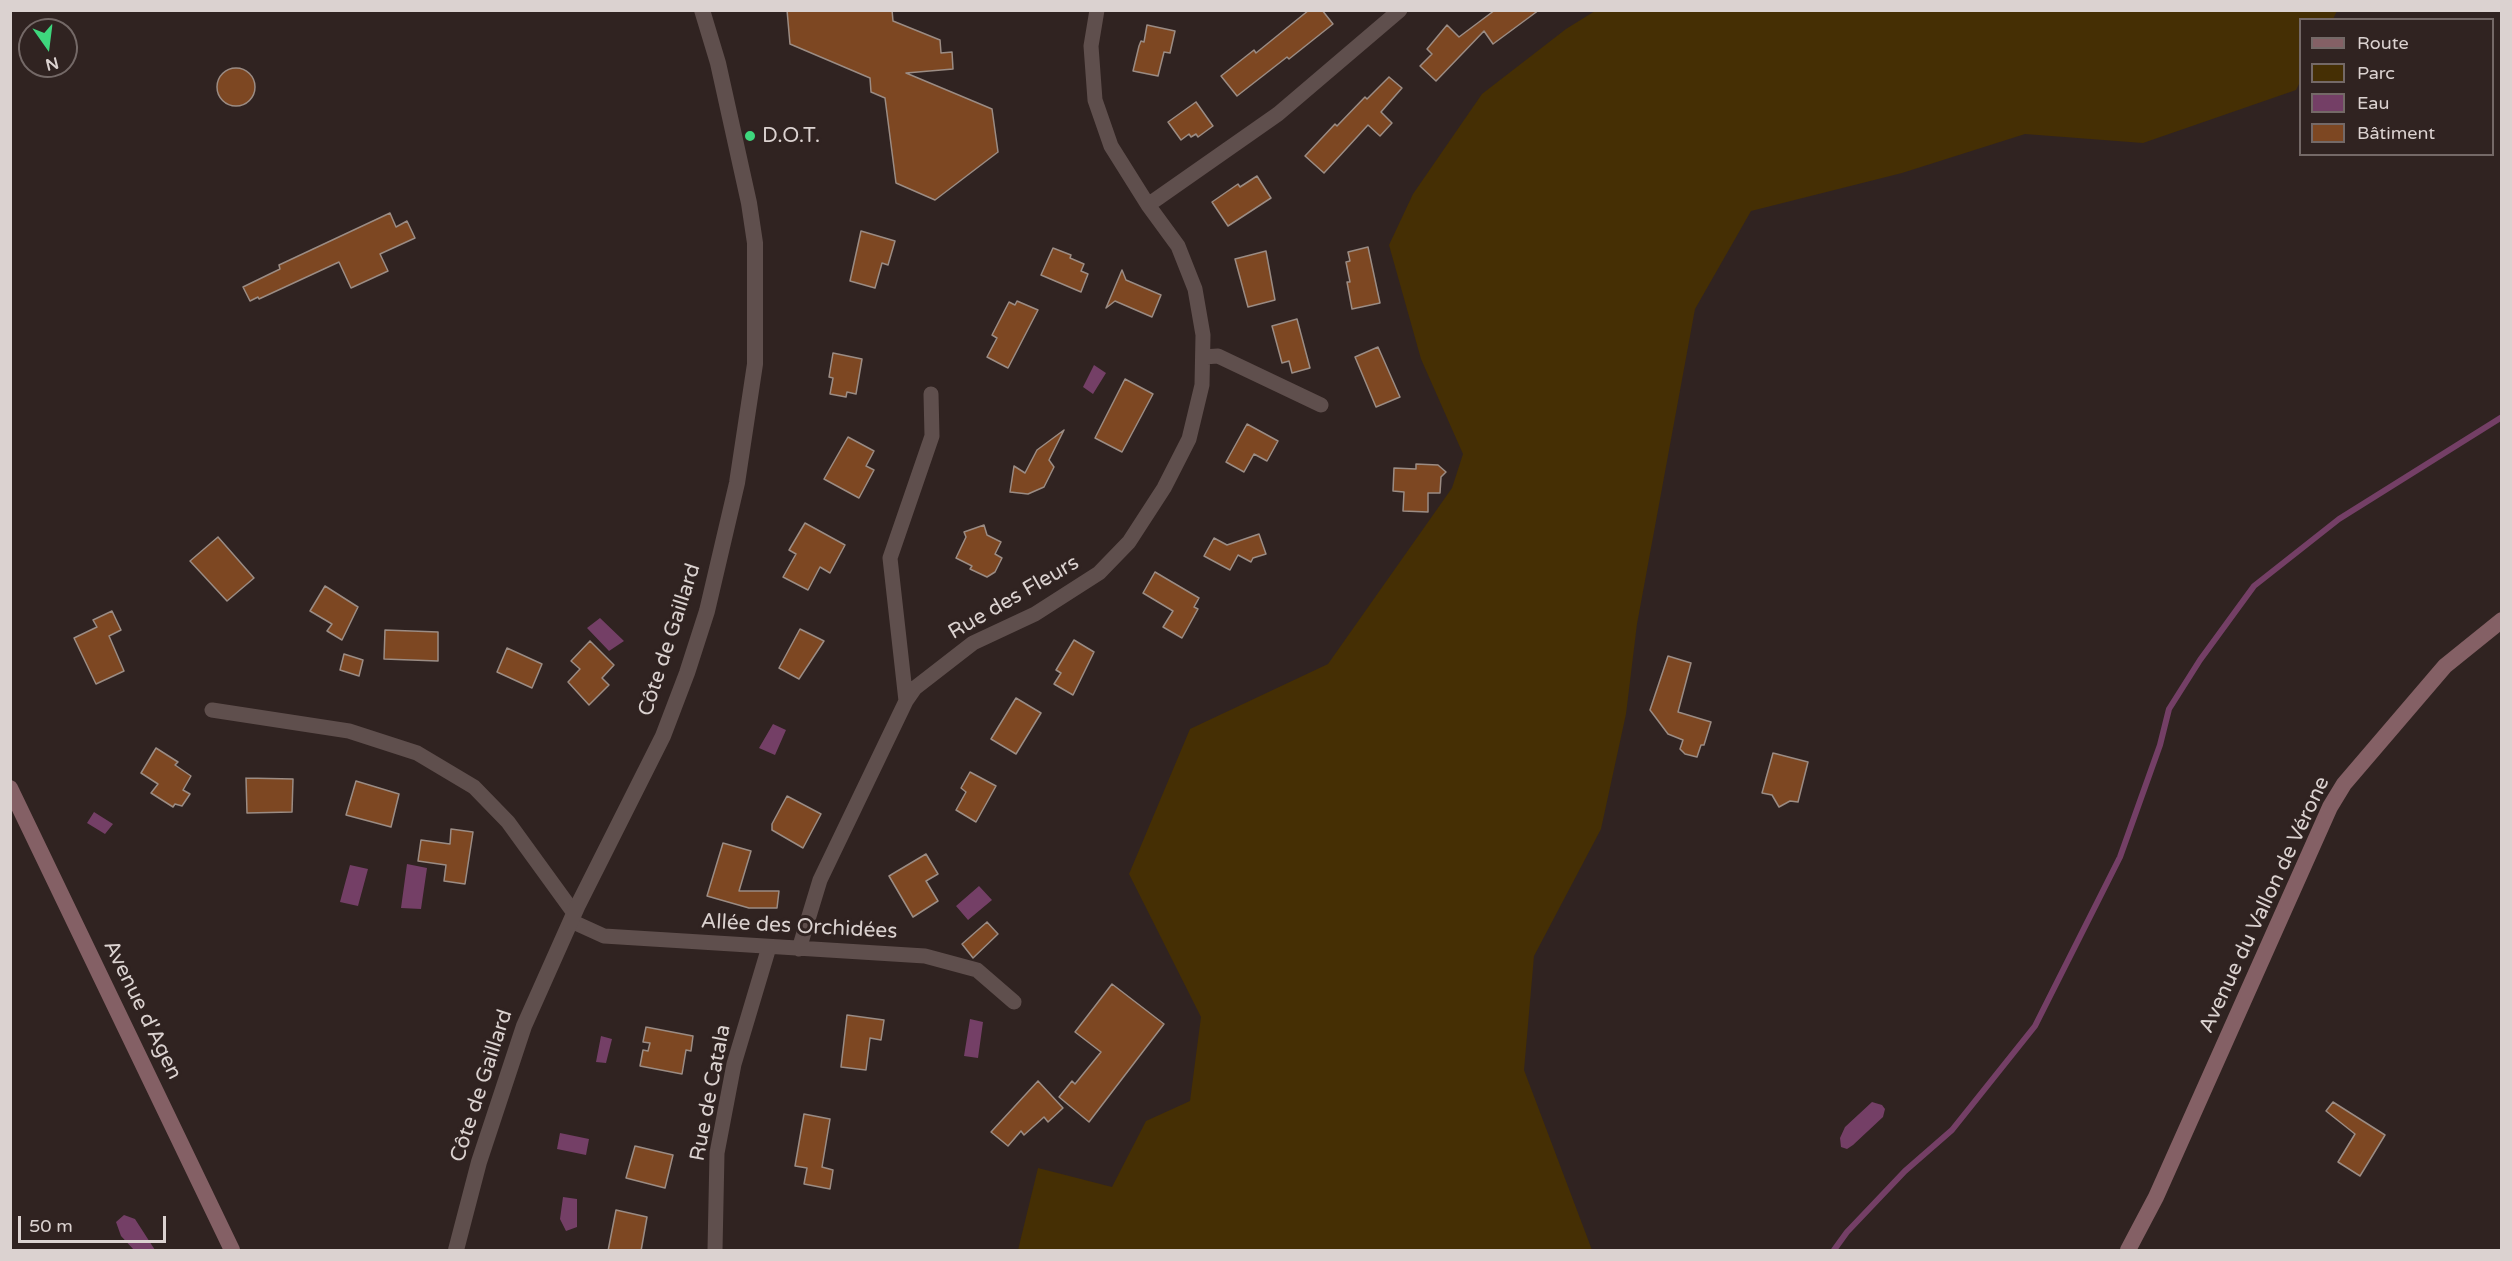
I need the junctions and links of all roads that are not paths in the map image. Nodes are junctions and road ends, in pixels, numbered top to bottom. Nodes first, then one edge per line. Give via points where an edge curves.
1 (702, 10) edge
2 (1097, 10) edge
3 (1400, 10) edge
4 (1148, 205) junction
5 (1203, 357) junction
6 (931, 394) dead end
7 (1321, 405) dead end
8 (2502, 620) edge
9 (906, 701) junction
10 (212, 710) dead end
11 (10, 788) edge
12 (572, 917) junction
13 (769, 947) junction
14 (799, 949) junction
15 (1014, 1002) dead end
16 (232, 1251) edge
17 (456, 1251) edge
18 (715, 1251) edge
19 (2128, 1251) edge

1 - 12 street, Côte de Gaillard via 718,63 755,243 754,364 749,411 737,483 707,611 687,673 663,736
2 - 4 street, Rue des Fleurs via 1091,46 1095,100 1111,146
3 - 4 street via 1278,114
4 - 5 street, Rue des Fleurs via 1178,246 1195,289
5 - 7 street via 1218,356
5 - 9 street, Rue des Fleurs via 1202,386 1189,439 1164,488 1129,542 1099,573 1035,614 973,643 915,688
6 - 9 street via 932,436 890,558
8 - 19 main road, Avenue du Vallon de Vérone via 2445,666 2344,784 2330,807 2156,1197
9 - 14 street, Rue des Fleurs via 820,880
10 - 12 street via 349,731 417,753 474,787 508,822
11 - 16 main road, Avenue d'Agen
12 - 13 street, Allée des Orchidées via 604,936
12 - 17 street, Côte de Gaillard via 524,1026 479,1162
13 - 14 street, Allée des Orchidées
13 - 18 street, Rue de Catala via 734,1064 717,1153
14 - 15 street, Allée des Orchidées via 925,956 977,970

